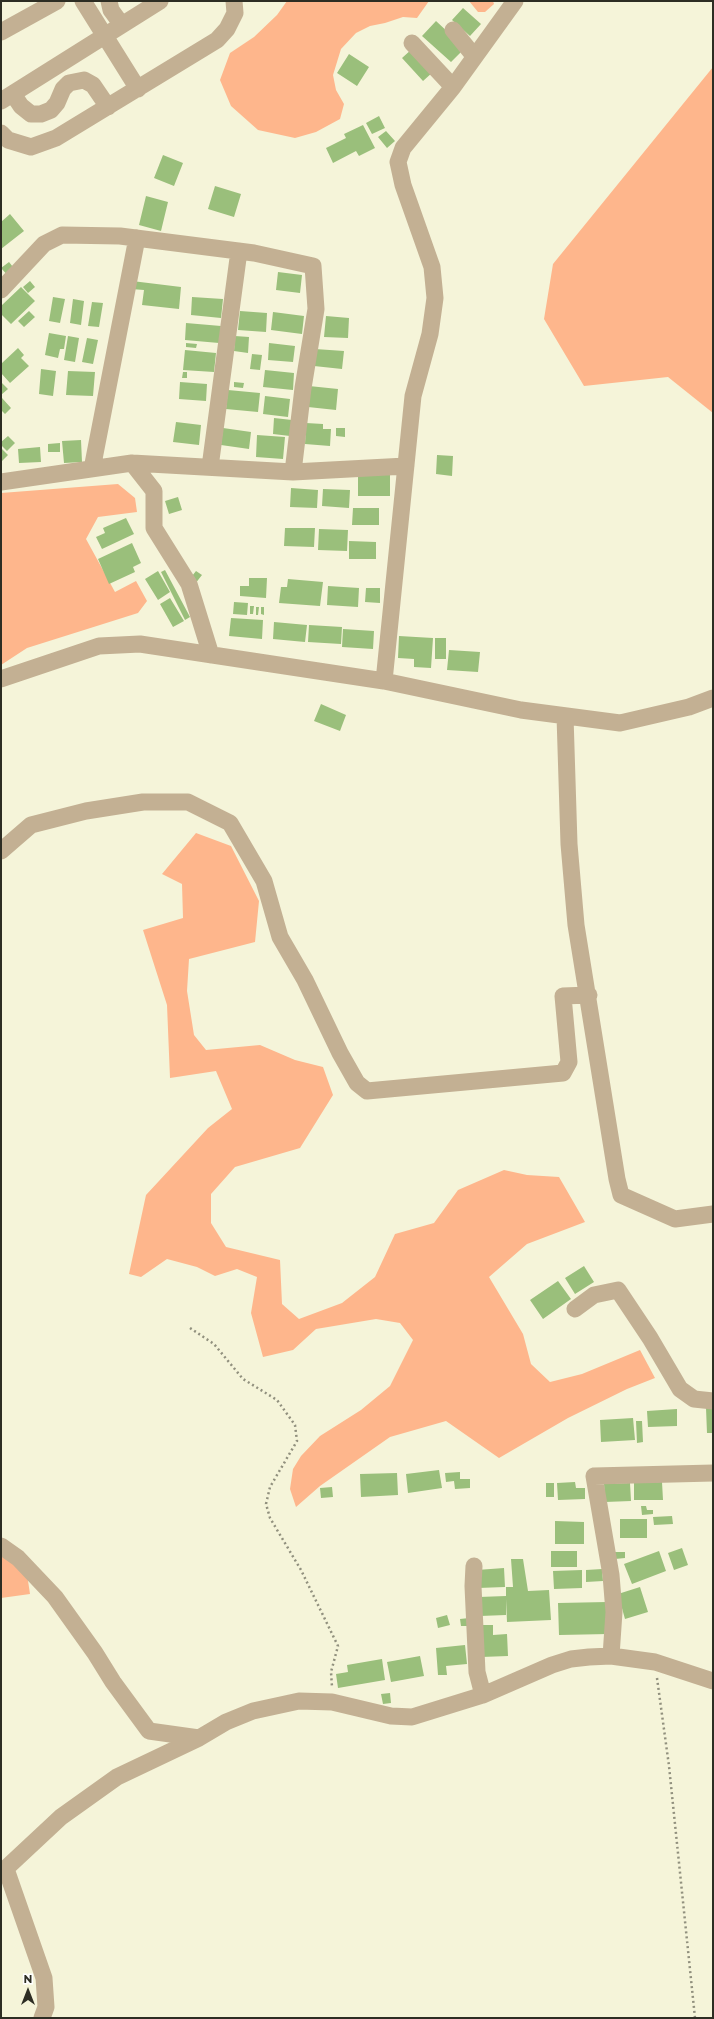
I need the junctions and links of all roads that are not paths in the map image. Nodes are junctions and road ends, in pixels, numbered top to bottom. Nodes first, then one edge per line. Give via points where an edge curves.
1 (57, 1) edge
2 (82, 1) edge
3 (109, 1) edge
4 (160, 1) edge
5 (234, 1) edge
6 (515, 1) edge
7 (122, 25) junction
8 (453, 30) dead end
9 (1, 32) edge
10 (104, 36) junction
11 (412, 43) dead end
12 (474, 56) junction
13 (453, 86) junction
14 (138, 89) junction
15 (7, 98) edge
16 (108, 107) junction
17 (1, 133) edge
18 (137, 238) junction
19 (239, 251) junction
20 (1, 290) edge
21 (132, 463) junction
22 (406, 466) junction
23 (210, 468) junction
24 (92, 469) junction
25 (292, 472) junction
26 (1, 482) edge
27 (211, 655) junction
28 (1, 679) edge
29 (384, 681) junction
30 (713, 698) edge
31 (565, 716) junction
32 (1, 851) edge
33 (589, 995) junction
34 (713, 1214) edge
35 (575, 1309) dead end
36 (713, 1401) edge
37 (713, 1473) edge
38 (1, 1546) edge
39 (474, 1566) dead end
40 (611, 1656) junction
41 (713, 1681) edge
42 (483, 1695) junction
43 (199, 1738) junction
44 (3, 1871) edge
45 (42, 2018) edge

1 - 9 street
2 - 10 street
3 - 7 street via 111,10
4 - 7 street
5 - 14 street via 235,14 217,40
6 - 12 street
7 - 10 street
8 - 12 street
10 - 14 street
10 - 15 street
11 - 13 street
12 - 13 street
13 - 22 street via 402,148 398,162 403,185 432,267 435,298 430,334 414,396
14 - 16 street
15 - 16 street via 31,114 41,114 57,104 63,89 69,83 84,80 96,88
16 - 17 street via 56,138 31,147 8,140
18 - 19 street
18 - 20 street via 62,235 44,244
18 - 24 street
19 - 23 street
19 - 25 street via 313,266 316,309
21 - 23 street
21 - 24 street
21 - 27 street via 154,491 154,528 189,584
22 - 25 street
22 - 29 street
23 - 25 street
24 - 26 street
27 - 28 street via 140,644 99,646
27 - 29 street
29 - 31 street via 521,710
30 - 31 street via 689,707 620,723
31 - 33 street via 569,844 576,925
32 - 33 street via 31,825 86,811 143,802 188,802 230,823 264,881 280,937 305,980 357,1083 367,1090 563,1073 569,1062 563,996
33 - 34 street via 621,1195 675,1219
35 - 36 street via 594,1295 618,1290 680,1389 694,1399
37 - 40 street via 594,1476 614,1605
38 - 43 street via 18,1558 55,1597 149,1730
39 - 42 street via 477,1672
40 - 41 street via 655,1662
40 - 42 street via 571,1659
42 - 43 street via 412,1717 391,1716 332,1702 299,1702 253,1711 226,1722
43 - 44 street via 117,1778 61,1817
44 - 45 street via 44,1978 46,2007

